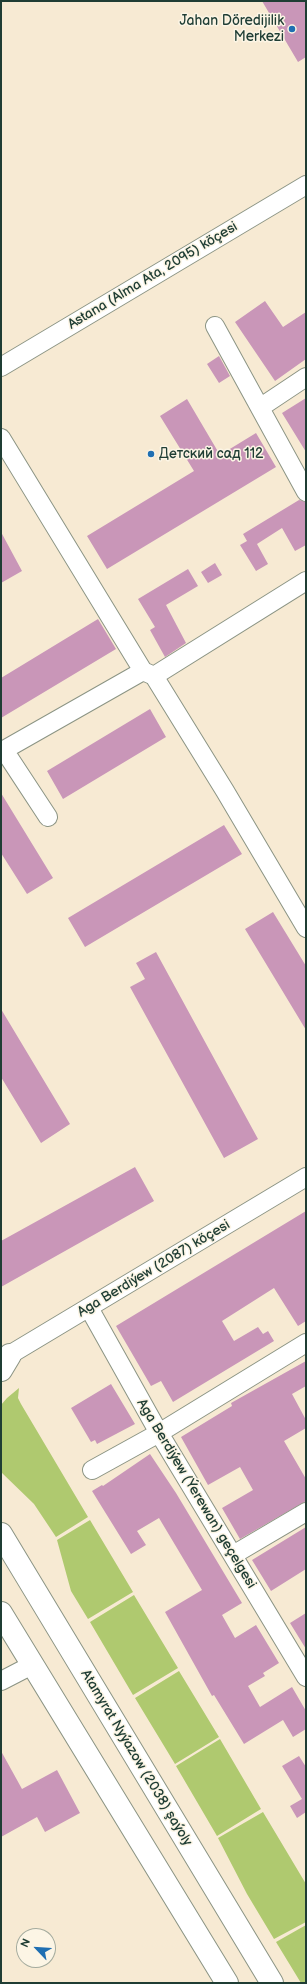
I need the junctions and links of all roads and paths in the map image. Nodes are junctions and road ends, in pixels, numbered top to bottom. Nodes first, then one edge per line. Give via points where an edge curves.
1 (306, 185) edge
2 (215, 326) dead end
3 (1, 367) edge
4 (306, 377) edge
5 (261, 407) junction
6 (1, 438) edge
7 (306, 492) edge
8 (306, 582) edge
9 (148, 674) junction
10 (48, 817) dead end
11 (306, 928) edge
12 (306, 1177) edge
13 (89, 1308) junction
14 (306, 1343) edge
15 (3, 1360) edge
16 (159, 1433) junction
17 (92, 1470) dead end
18 (306, 1512) edge
19 (1, 1534) edge
20 (233, 1555) junction
21 (1, 1613) edge
22 (32, 1665) junction
23 (306, 1678) edge
24 (1, 1682) edge
25 (227, 1983) edge
26 (272, 1983) edge

1 - 3 street, Astana (Alma Ata, 2095) köçesi
2 - 5 street
4 - 5 street
5 - 7 street
6 - 9 street
8 - 9 street
9 - 10 street via 4,750
9 - 11 street via 225,791
12 - 13 street, Aga Berdiýew (2087) köçesi
13 - 15 street, Aga Berdiýew (2087) köçesi
13 - 16 street, Aga Berdiýew (Ýerewan) geçelgesi
14 - 16 street
16 - 17 street
16 - 20 street, Aga Berdiýew (Ýerewan) geçelgesi
18 - 20 street
19 - 26 main road, Atamyrat Nyýazow (2038) şaýoly
20 - 23 street, Aga Berdiýew (Ýerewan) geçelgesi
21 - 22 main road
22 - 24 street
22 - 25 main road

